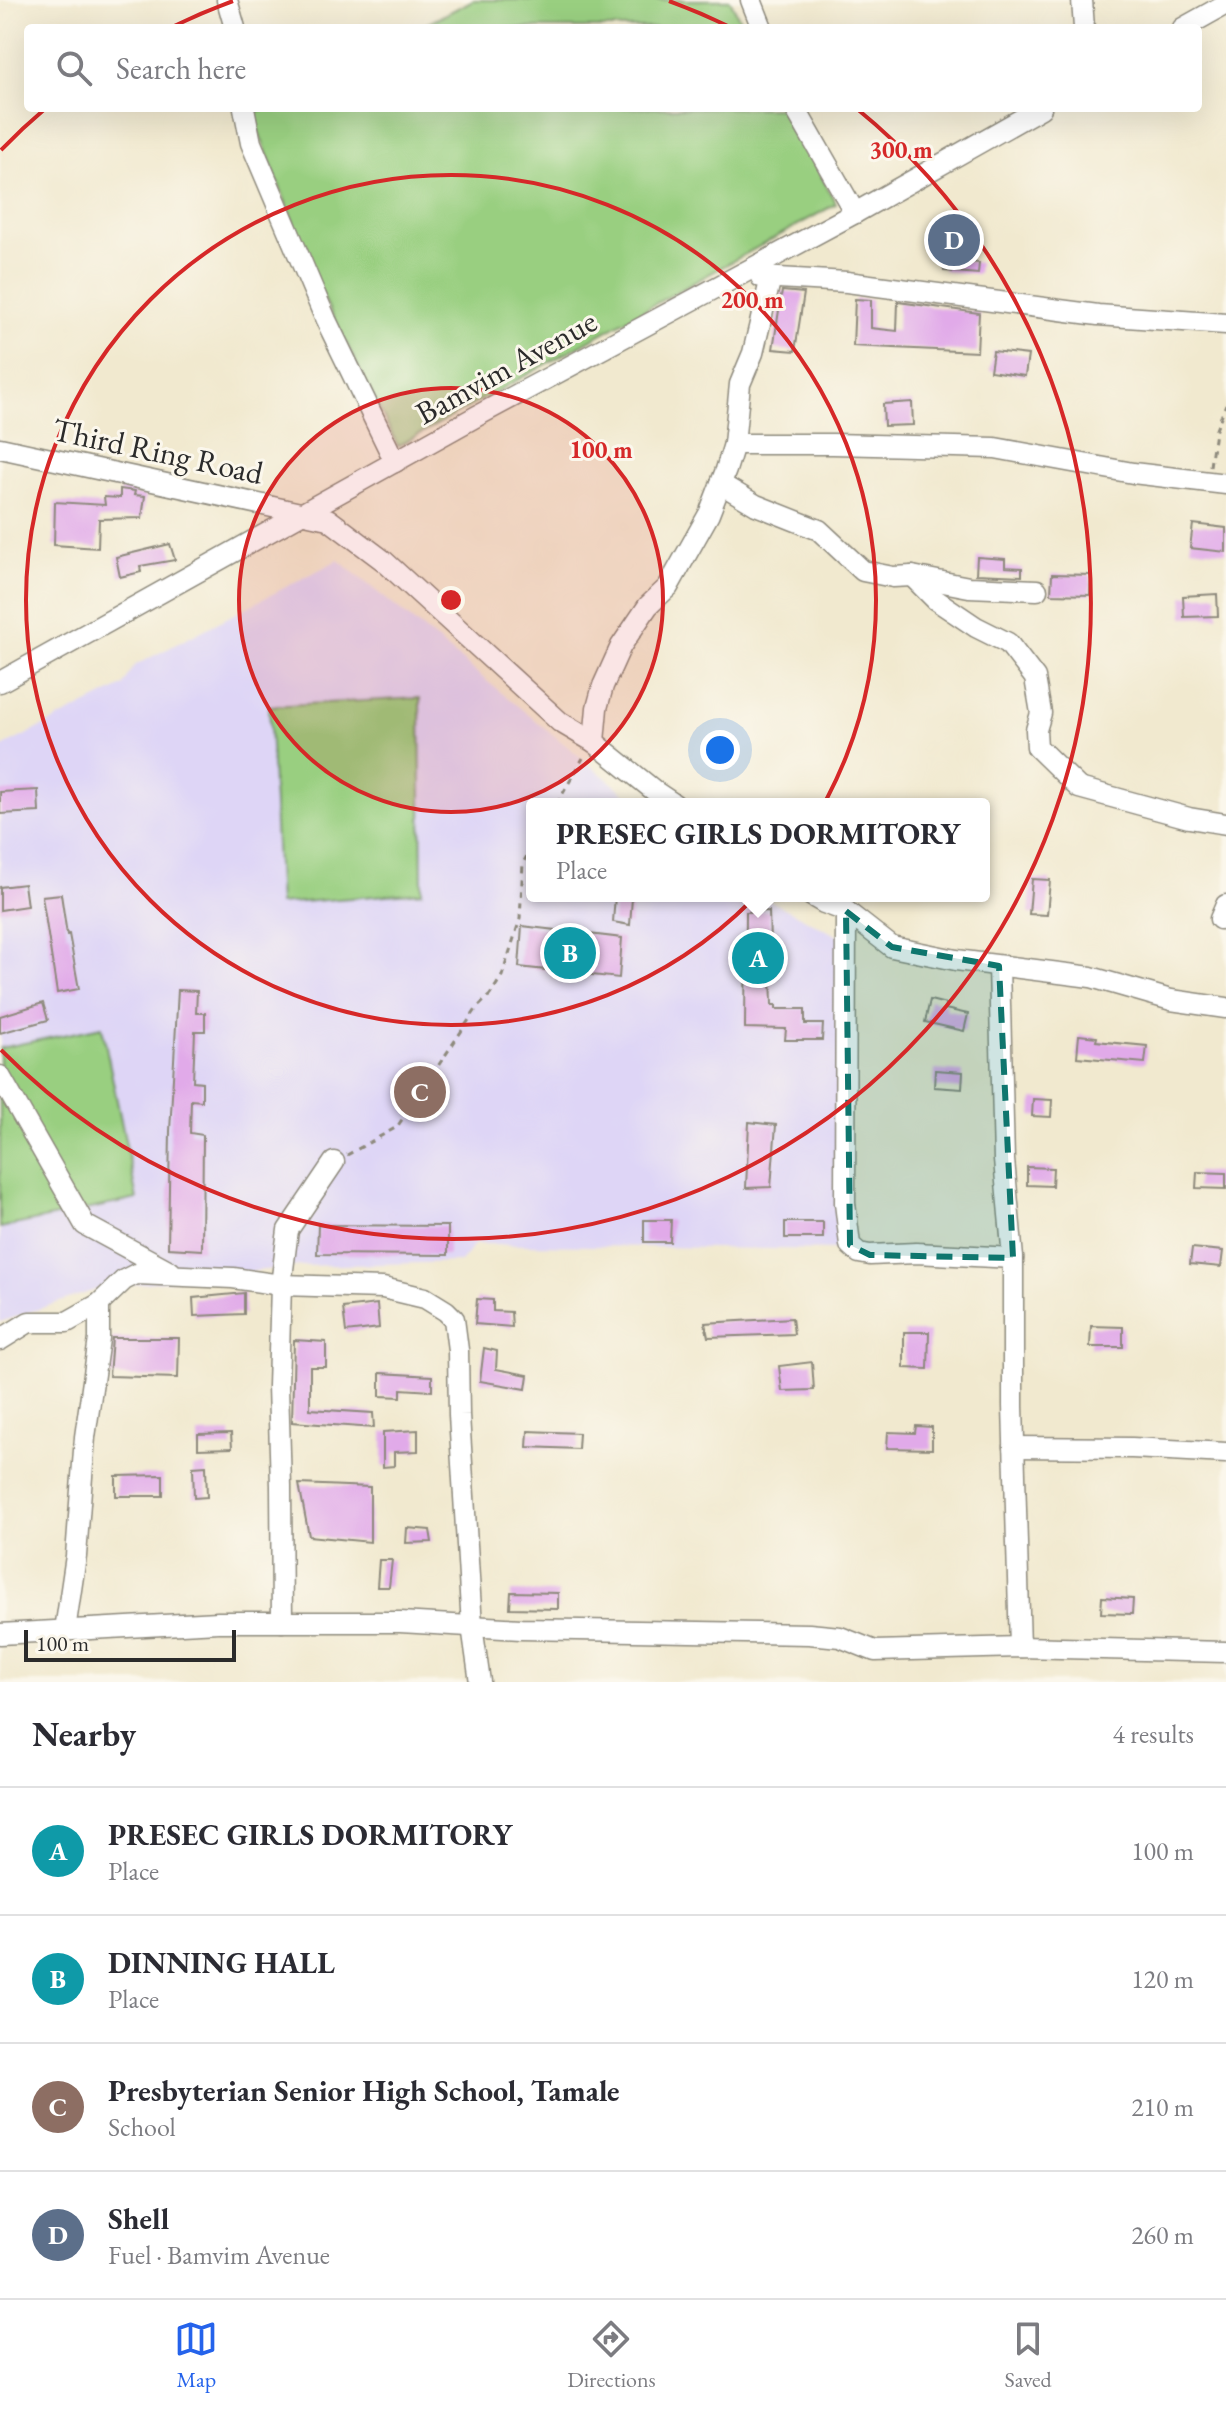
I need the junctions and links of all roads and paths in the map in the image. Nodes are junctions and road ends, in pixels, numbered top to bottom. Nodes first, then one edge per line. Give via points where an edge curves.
1 (227, 0) edge
2 (1082, 0) edge
3 (753, 1) edge
4 (1226, 4) edge
5 (234, 24) edge
6 (761, 24) edge
7 (1084, 24) edge
8 (1190, 24) edge
9 (245, 112) edge
10 (797, 112) edge
11 (1034, 112) edge
12 (855, 213) junction
13 (739, 275) junction
14 (771, 277) junction
15 (1226, 324) edge
16 (1226, 404) edge
17 (734, 444) junction
18 (0, 448) edge
19 (395, 462) junction
20 (1217, 483) edge
21 (721, 484) junction
22 (303, 513) junction
23 (912, 576) junction
24 (1037, 590) dead end
25 (0, 682) edge
26 (588, 750) junction
27 (560, 798) edge
28 (665, 798) edge
29 (1226, 824) edge
30 (526, 858) edge
31 (822, 902) edge
32 (846, 911) junction
33 (999, 966) junction
34 (1226, 1008) edge
35 (0, 1076) edge
36 (334, 1162) joint
37 (1013, 1258) junction
38 (177, 1274) junction
39 (281, 1285) junction
40 (99, 1304) junction
41 (0, 1340) edge
42 (1014, 1447) junction
43 (1226, 1453) edge
44 (282, 1622) junction
45 (472, 1626) junction
46 (65, 1630) junction
47 (0, 1634) edge
48 (1020, 1647) junction
49 (1226, 1652) edge
50 (480, 1682) edge

1 - 5 street
2 - 7 street
3 - 6 street
4 - 8 street
9 - 19 street via 251,143 326,320
10 - 12 street
11 - 12 street, Bamvim Avenue
12 - 13 street, Bamvim Avenue
13 - 14 street
13 - 19 street, Bamvim Avenue
14 - 15 street via 1098,315
14 - 17 street via 740,384
16 - 20 path via 1215,432
17 - 20 street via 995,448
17 - 21 street
18 - 22 street, Third Ring Road
19 - 22 street, Bamvim Avenue
21 - 23 street via 819,530 863,571
21 - 26 street via 668,587 621,646 603,686
22 - 25 street, Bamvim Avenue
22 - 26 street, Third Ring Road via 328,519 370,549
23 - 24 street via 969,587
23 - 29 street via 936,600 1008,643 1035,678 1041,713 1037,747 1079,788
26 - 27 path
26 - 28 street, Third Ring Road
30 - 36 path via 520,919 502,976 397,1127
31 - 32 street
32 - 33 street via 892,947
32 - 37 street via 845,1203 850,1245 870,1255
33 - 34 street via 1091,977 1171,1000
33 - 37 street via 1004,1160
35 - 38 street via 85,1225
36 - 39 street via 288,1230
37 - 42 street
38 - 39 street
38 - 40 street via 129,1276
39 - 44 street
39 - 45 street via 383,1288 425,1298 454,1319
40 - 41 street via 67,1322 29,1322
40 - 46 street via 98,1353
42 - 43 street
42 - 48 street
44 - 45 street
44 - 46 street
45 - 48 street via 809,1634 840,1637 875,1651
45 - 50 street
46 - 47 street
48 - 49 street

